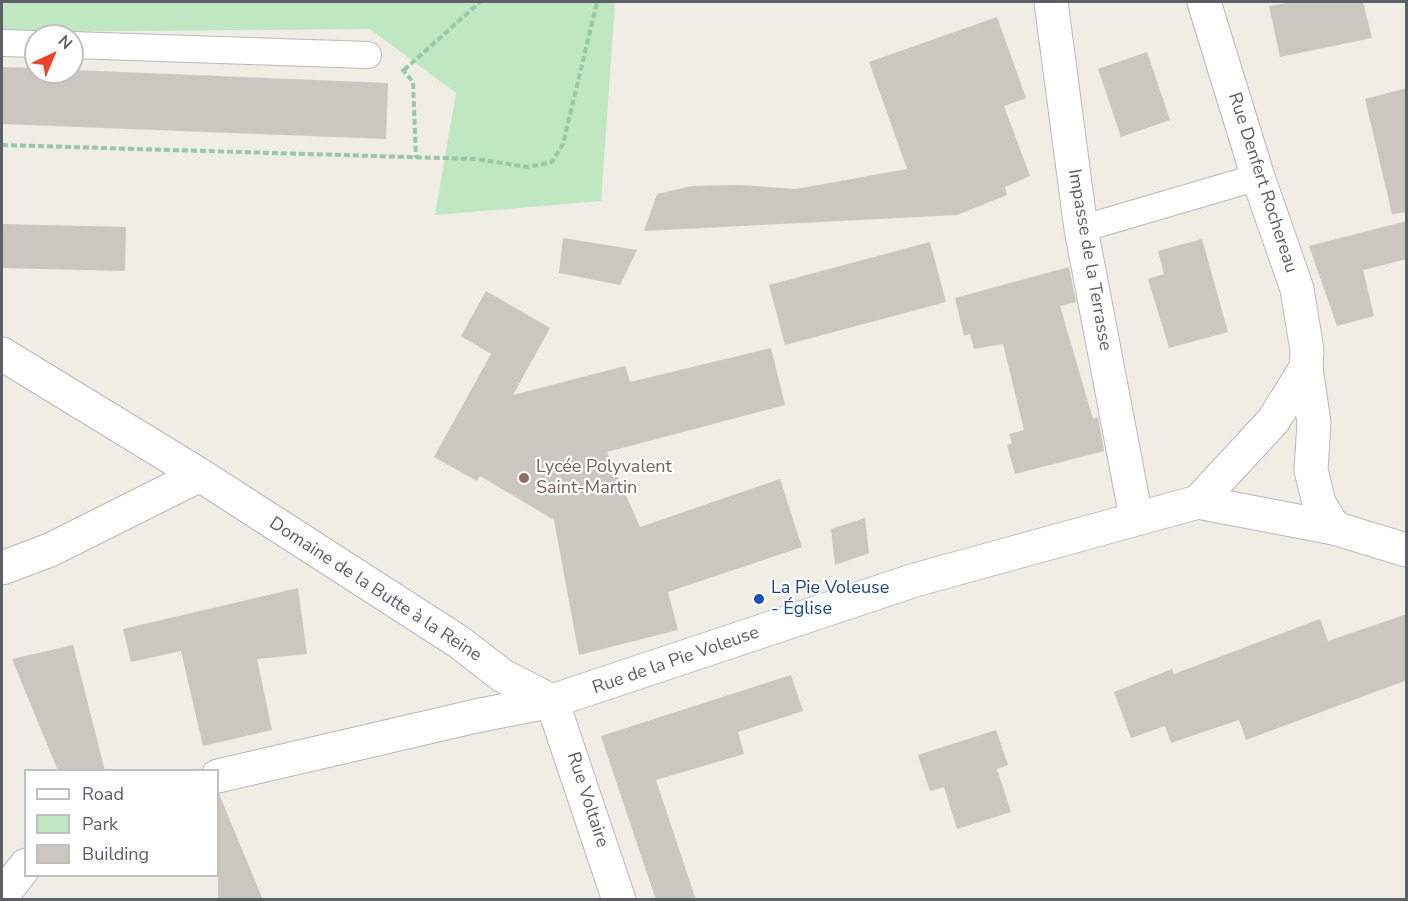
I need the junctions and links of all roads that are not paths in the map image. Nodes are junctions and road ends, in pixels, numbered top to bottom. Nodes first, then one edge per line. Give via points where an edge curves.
1 (1051, 2) edge
2 (1204, 2) edge
3 (2, 42) edge
4 (24, 43) edge
5 (84, 45) edge
6 (368, 55) road end
7 (1258, 177) junction
8 (1081, 230) junction
9 (2, 354) edge
10 (1306, 368) junction
11 (200, 475) junction
12 (1198, 502) junction
13 (1136, 517) junction
14 (1334, 528) junction
15 (1407, 550) edge
16 (2, 568) edge
17 (552, 701) junction
18 (219, 776) edge
19 (24, 868) edge
20 (2, 896) edge
21 (620, 900) edge

1 - 8 street, Impasse de la Terrasse
2 - 7 street, Rue Denfert Rochereau
3 - 4 lane
5 - 6 lane
7 - 8 lane
7 - 10 street, Rue Denfert Rochereau via 1297,289 1307,350
8 - 13 street, Impasse de la Terrasse
9 - 11 street, Domaine de la Butte à la Reine
10 - 12 street via 1273,421
10 - 14 street, Rue Denfert Rochereau via 1314,423 1311,470 1319,503
11 - 16 street via 50,550
11 - 17 street, Domaine de la Butte à la Reine via 459,642 503,676
12 - 13 street, Rue de la Pie Voleuse
12 - 14 street
13 - 17 street, Rue de la Pie Voleuse via 915,580
14 - 15 street
17 - 18 street, Rue de la Pie Voleuse
17 - 21 street, Rue Voltaire
19 - 20 street

